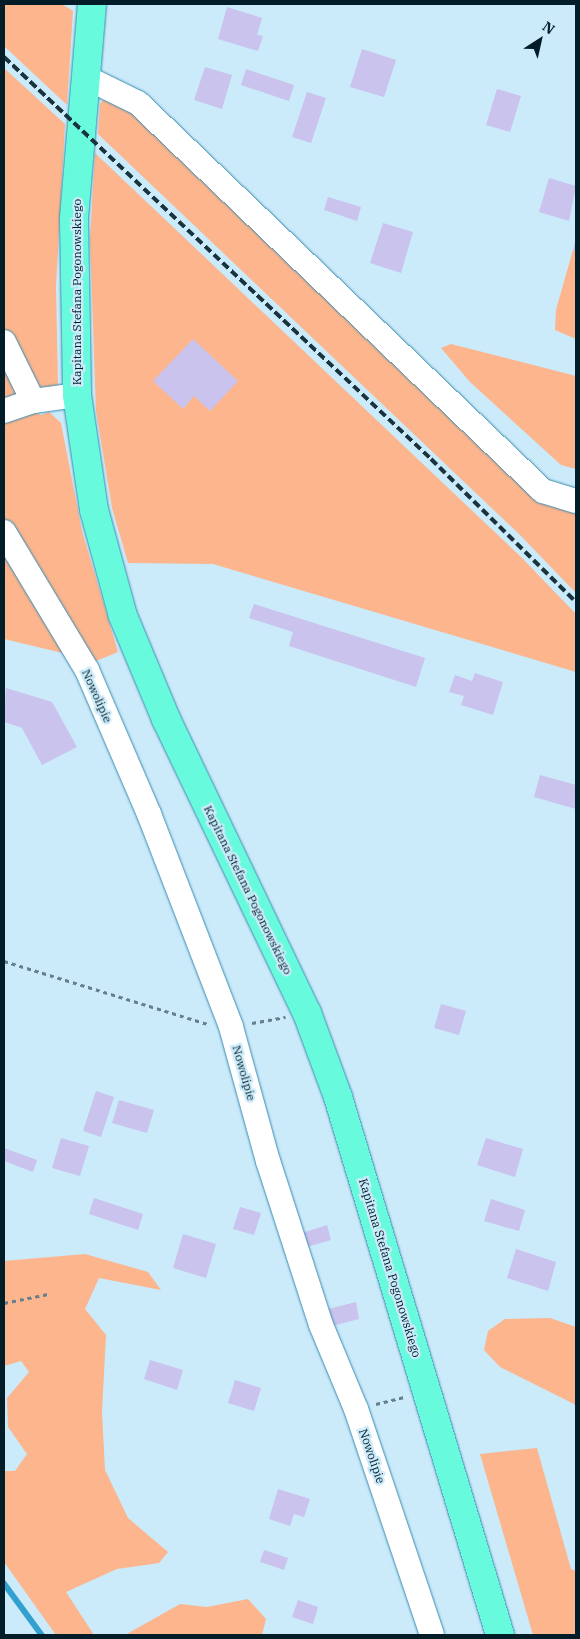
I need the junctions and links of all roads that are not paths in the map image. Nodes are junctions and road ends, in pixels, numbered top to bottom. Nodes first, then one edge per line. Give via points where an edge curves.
1 (92, 4) edge
2 (86, 77) junction
3 (4, 342) edge
4 (77, 395) junction
5 (33, 402) junction
6 (4, 411) edge
7 (576, 501) edge
8 (4, 532) edge
9 (432, 1635) edge
10 (500, 1635) edge

1 - 2 main road, Kapitana Stefana Pogonowskiego
2 - 4 main road, Kapitana Stefana Pogonowskiego via 74,218
2 - 7 street via 138,103 543,491
3 - 5 street
4 - 5 street
4 - 10 main road, Kapitana Stefana Pogonowskiego via 94,510 123,616 166,720 307,1013 338,1097
5 - 6 street
8 - 9 street, Nowolipie via 86,670 149,814 231,1027 268,1161 321,1325 356,1409

